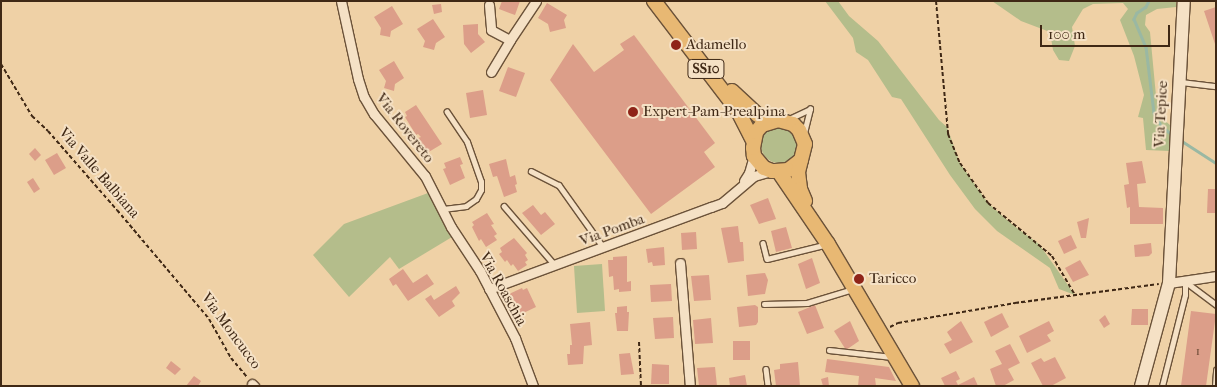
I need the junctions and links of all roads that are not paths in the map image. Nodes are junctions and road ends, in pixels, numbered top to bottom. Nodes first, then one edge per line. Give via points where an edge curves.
1 (341, 1) edge
2 (536, 1) edge
3 (654, 1) edge
4 (662, 1) edge
5 (1184, 1) edge
6 (489, 5) dead end
7 (510, 40) junction
8 (490, 72) dead end
9 (1179, 82) junction
10 (1216, 86) edge
11 (447, 112) dead end
12 (770, 121) junction
13 (786, 121) junction
14 (803, 137) junction
15 (753, 140) junction
16 (754, 156) junction
17 (801, 160) junction
18 (531, 171) dead end
19 (775, 171) junction
20 (739, 187) junction
21 (504, 206) dead end
22 (443, 209) junction
23 (811, 218) junction
24 (763, 243) dead end
25 (828, 244) junction
26 (604, 248) junction
27 (680, 263) dead end
28 (555, 266) junction
29 (1216, 276) edge
30 (1185, 281) junction
31 (1169, 283) junction
32 (489, 289) junction
33 (854, 289) junction
34 (764, 304) dead end
35 (1216, 305) edge
36 (829, 350) dead end
37 (893, 357) junction
38 (766, 369) dead end
39 (1216, 370) edge
40 (908, 383) edge
41 (533, 386) edge
42 (690, 386) edge
43 (768, 386) edge
44 (1142, 386) edge
45 (1162, 386) edge
46 (1215, 386) edge

1 - 22 street, Via Rovereto via 364,97 425,176
2 - 7 street
3 - 15 main road, SS10 via 738,111
4 - 12 main road, SS10 via 736,97
5 - 9 street, Via Tepice
6 - 7 street via 491,30
7 - 8 street
9 - 10 lane
9 - 31 street, Via Tepice
11 - 22 lane via 467,142 481,190 476,199 466,206
12 - 13 main road
12 - 15 main road via 756,132
13 - 14 main road via 793,124
13 - 14 lane via 810,109
14 - 17 main road
15 - 16 main road, SS10
16 - 19 main road via 758,162
16 - 20 street, Via Pomba via 749,173
17 - 19 main road via 788,170
17 - 23 main road via 798,172 800,189
18 - 26 lane via 559,185
19 - 20 street, Via Pomba via 754,176
19 - 23 main road
20 - 26 street, Via Pomba via 722,203
21 - 28 lane
22 - 32 street, Via Roaschia
23 - 25 main road
24 - 25 lane via 767,259
25 - 33 main road
26 - 28 street, Via Pomba
27 - 42 street
28 - 32 street, Via Pomba
29 - 30 street
30 - 31 street
30 - 35 lane
30 - 45 lane via 1185,295
31 - 44 street, Via Tepice
32 - 41 street, Via Roaschia via 515,338
33 - 34 lane via 807,303
33 - 37 main road
36 - 37 lane
37 - 40 main road
38 - 43 lane
39 - 46 lane

